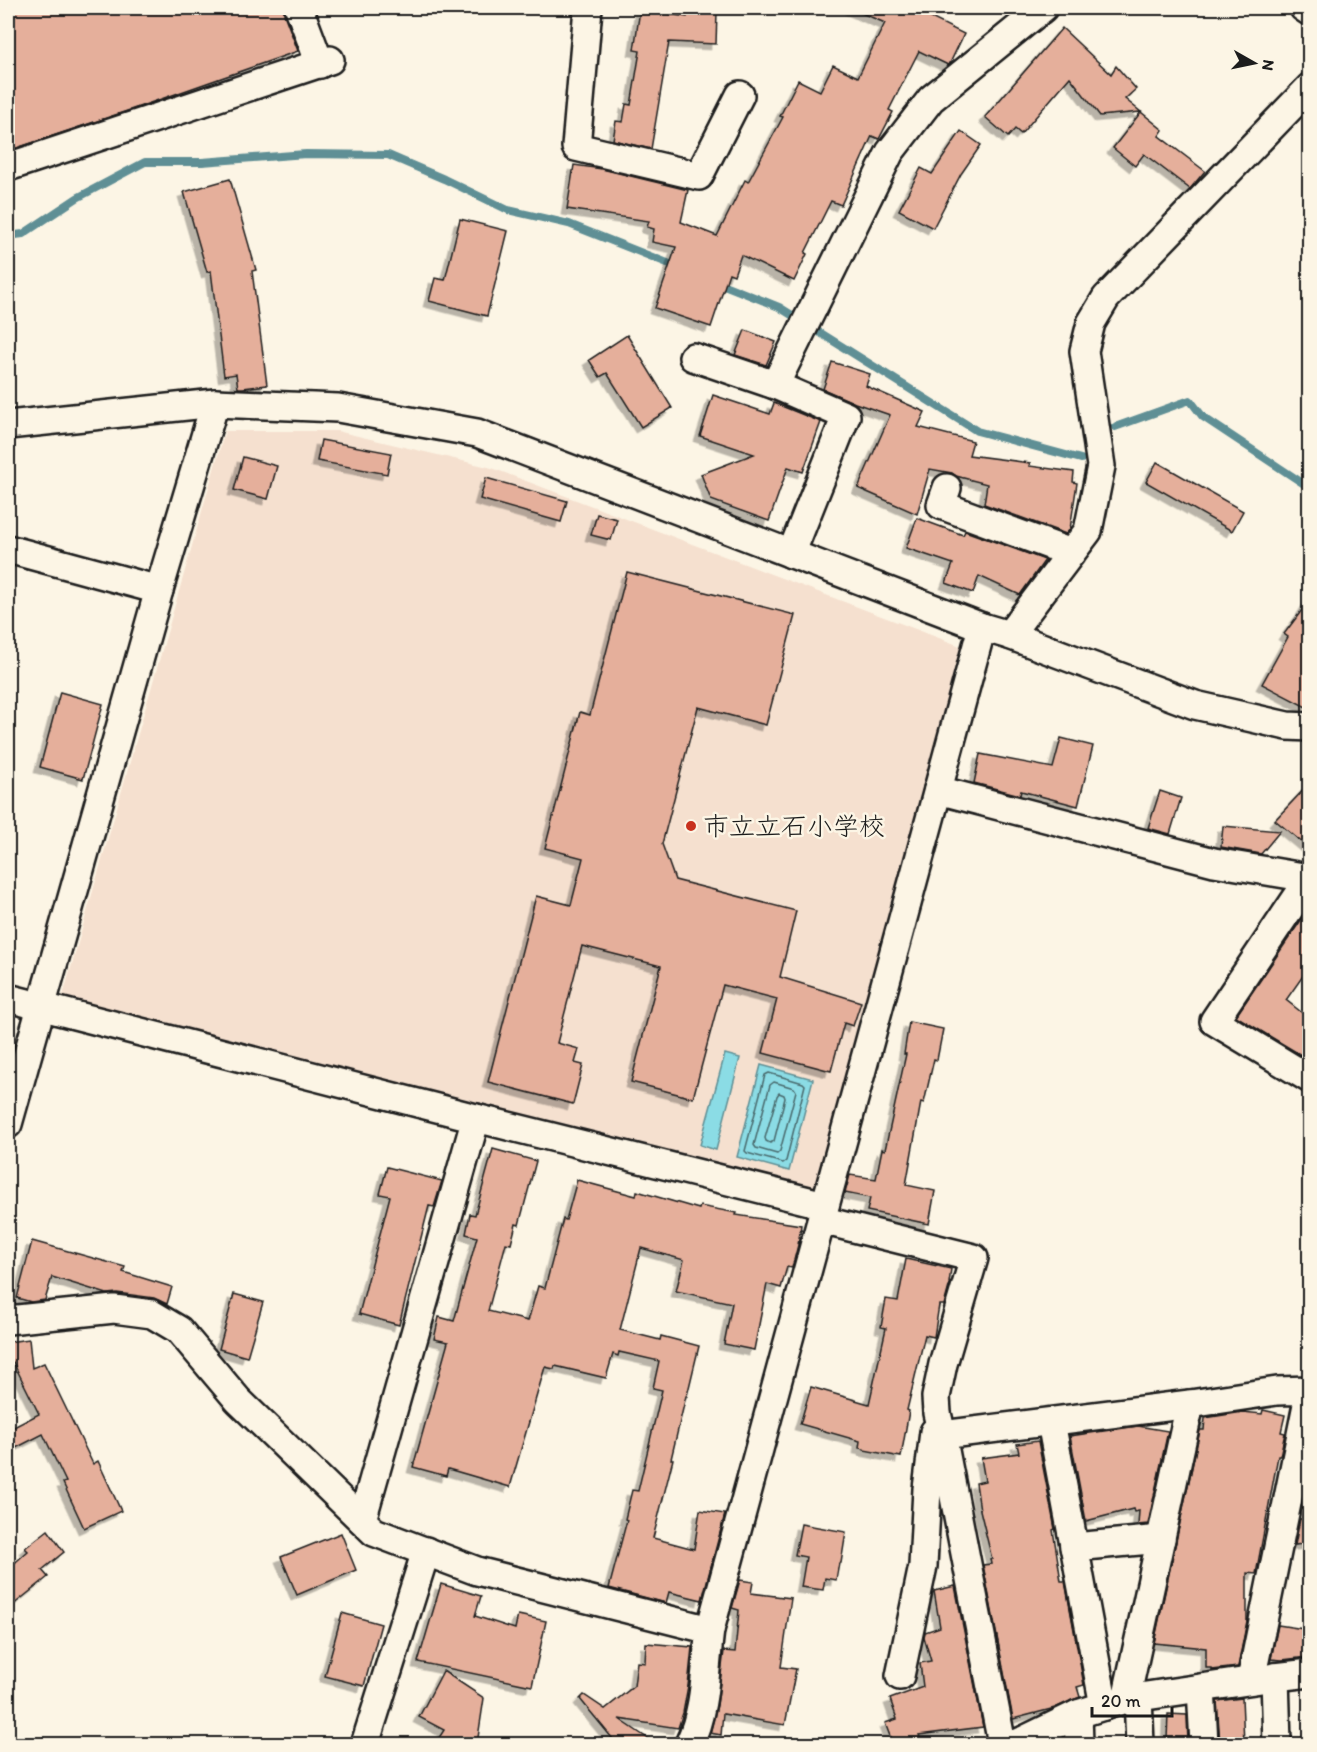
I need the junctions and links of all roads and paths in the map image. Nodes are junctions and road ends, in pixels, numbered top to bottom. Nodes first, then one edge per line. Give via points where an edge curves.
1 (299, 8) edge
2 (588, 8) edge
3 (1043, 8) edge
4 (1304, 8) edge
5 (1310, 12) edge
6 (1310, 87) edge
7 (740, 95) dead end
8 (8, 166) edge
9 (693, 357) dead end
10 (775, 385) junction
11 (215, 403) junction
12 (8, 425) edge
13 (947, 488) dead end
14 (8, 549) edge
15 (1071, 553) junction
16 (791, 554) junction
17 (159, 590) junction
18 (982, 627) junction
19 (1009, 635) junction
20 (1310, 727) edge
21 (938, 790) junction
22 (1309, 878) edge
23 (8, 998) edge
24 (40, 1007) junction
25 (1309, 1079) edge
26 (476, 1118) junction
27 (8, 1124) edge
28 (823, 1212) junction
29 (8, 1320) edge
30 (1190, 1404) junction
31 (1051, 1422) junction
32 (940, 1424) junction
33 (362, 1520) junction
34 (1161, 1539) junction
35 (1074, 1547) junction
36 (426, 1551) junction
37 (710, 1630) junction
38 (1310, 1673) edge
39 (900, 1676) dead end
40 (1263, 1678) junction
41 (1201, 1688) junction
42 (1123, 1701) junction
43 (1078, 1714) junction
44 (365, 1744) edge
45 (689, 1744) edge
46 (1002, 1744) edge
47 (1016, 1744) edge
48 (1079, 1744) edge
49 (1140, 1744) edge
50 (1204, 1744) edge
51 (1277, 1744) edge

1 - 8 street via 325,62
2 - 7 street via 576,147 699,176
3 - 10 street via 931,99 890,152
4 - 5 street
6 - 15 street via 1106,297 1091,323 1084,351 1101,466 1088,531
9 - 10 street
10 - 16 street via 846,416
11 - 12 street
11 - 16 street via 338,408 477,433
11 - 17 street
13 - 15 street via 941,505
14 - 17 street
15 - 19 street
16 - 18 street
17 - 24 street
18 - 19 street
18 - 21 street
19 - 20 street via 1195,705 1287,726
21 - 22 street via 1214,862
21 - 28 street
22 - 25 street via 1214,1021
23 - 24 street
24 - 26 street
24 - 27 street
26 - 28 street
26 - 33 street
28 - 32 street via 974,1258 936,1398
28 - 37 street
29 - 33 street via 114,1309 152,1314 179,1330 238,1400
30 - 31 street
30 - 34 street
30 - 40 street via 1310,1390
31 - 32 street
31 - 35 street
32 - 39 street via 927,1489 922,1566
32 - 46 street
33 - 36 street via 374,1532
34 - 35 street
34 - 42 street
35 - 42 street
36 - 37 street via 477,1571
36 - 44 street
37 - 45 street via 701,1708
38 - 40 street
40 - 41 street
40 - 51 street
41 - 42 street
41 - 50 street
42 - 43 street
42 - 49 street
43 - 47 street
43 - 48 street

